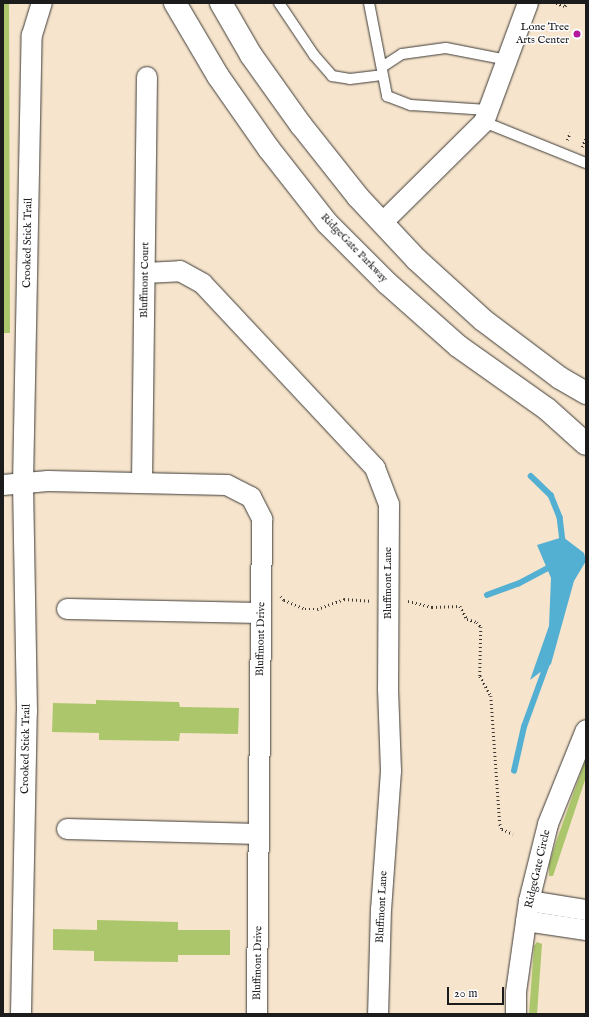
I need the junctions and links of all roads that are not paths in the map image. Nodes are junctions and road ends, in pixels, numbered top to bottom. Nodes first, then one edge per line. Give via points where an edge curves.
1 (42, 3) edge
2 (175, 3) edge
3 (221, 3) edge
4 (279, 3) edge
5 (369, 3) edge
6 (528, 3) edge
7 (507, 60) junction
8 (382, 71) junction
9 (147, 78) dead end
10 (486, 116) junction
11 (586, 163) edge
12 (382, 223) junction
13 (145, 273) junction
14 (586, 393) edge
15 (586, 444) edge
16 (142, 483) junction
17 (24, 484) junction
18 (3, 486) edge
19 (68, 609) dead end
20 (261, 613) junction
21 (586, 730) edge
22 (68, 829) dead end
23 (259, 834) junction
24 (529, 901) junction
25 (586, 910) edge
26 (526, 921) junction
27 (586, 930) edge
28 (22, 1014) edge
29 (257, 1014) edge
30 (378, 1014) edge
31 (516, 1014) edge

1 - 17 street, Crooked Stick Trail via 32,35
2 - 15 main road, RidgeGate Parkway via 218,76 269,149 327,223 387,283 458,346 547,409
3 - 12 main road via 251,55 301,125
4 - 8 lane via 314,55 332,76 350,79
5 - 8 lane
6 - 7 street
7 - 8 lane via 446,48 402,54
7 - 10 street
8 - 10 lane via 387,96 392,100
9 - 13 street, Bluffmont Court
10 - 11 lane
10 - 12 street
12 - 14 main road via 416,259 483,320 560,378
13 - 16 street, Bluffmont Court
13 - 30 street, Bluffmont Lane via 180,271 203,284 375,468 389,504 388,689 391,771 381,909
16 - 17 street, Bluffmont Drive via 48,481
16 - 20 street, Bluffmont Drive via 227,485 251,497 262,520
17 - 18 street
17 - 28 street, Crooked Stick Trail via 27,712
19 - 20 street
20 - 23 street, Bluffmont Drive
21 - 24 street, RidgeGate Circle via 548,824
22 - 23 street
23 - 29 street, Bluffmont Drive
24 - 25 street
24 - 26 street, RidgeGate Circle
26 - 27 street
26 - 31 street, RidgeGate Circle via 516,992

